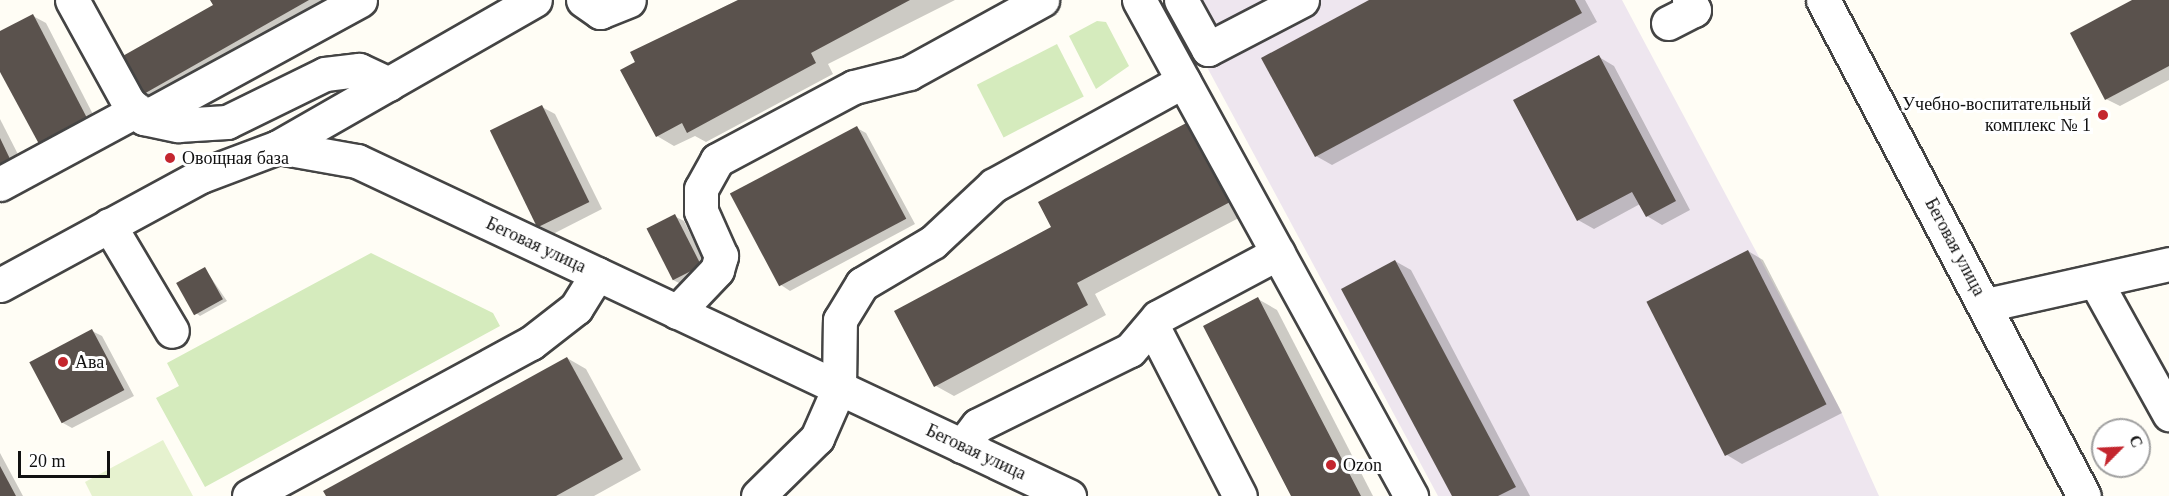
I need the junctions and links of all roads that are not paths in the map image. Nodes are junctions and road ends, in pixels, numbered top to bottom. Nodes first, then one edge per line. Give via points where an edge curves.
1 (72, 0) edge
2 (360, 0) edge
3 (535, 0) edge
4 (583, 0) edge
5 (629, 0) edge
6 (1042, 0) edge
7 (1139, 0) edge
8 (1181, 0) edge
9 (1302, 0) edge
10 (1823, 0) edge
11 (1184, 81) junction
12 (389, 84) junction
13 (140, 114) junction
14 (278, 147) junction
15 (0, 184) edge
16 (110, 225) junction
17 (1278, 253) junction
18 (2169, 264) edge
19 (597, 274) junction
20 (2097, 284) junction
21 (0, 285) edge
22 (1986, 305) junction
23 (677, 312) junction
24 (1152, 325) junction
25 (172, 332) dead end
26 (839, 388) junction
27 (2169, 414) edge
28 (962, 446) junction
29 (249, 496) edge
30 (758, 496) edge
31 (1069, 496) edge
32 (1240, 496) edge
33 (1412, 496) edge
34 (2084, 496) edge

1 - 13 street
2 - 13 street
3 - 12 street
4 - 5 street via 600,12
6 - 23 street via 909,73 854,87 717,160 701,189 701,211 721,256 717,270
7 - 11 street
8 - 9 street via 1208,49
10 - 22 street, Беговая улица
11 - 17 street
11 - 26 street via 994,185 933,242 862,284 846,305 836,335
12 - 13 street via 359,70 325,74 227,122 178,125
12 - 14 street
13 - 15 street
14 - 16 street via 201,176
14 - 19 street, Беговая улица via 357,161
16 - 21 street
16 - 25 street
17 - 24 street via 1158,317
17 - 33 street
18 - 20 street
19 - 23 street, Беговая улица
19 - 29 street via 576,308 531,343
20 - 22 street
20 - 27 street
22 - 34 street, Беговая улица
23 - 26 street, Беговая улица
24 - 28 street via 1130,350 978,426
24 - 32 street
26 - 28 street, Беговая улица
26 - 30 street via 817,438
28 - 31 street, Беговая улица

